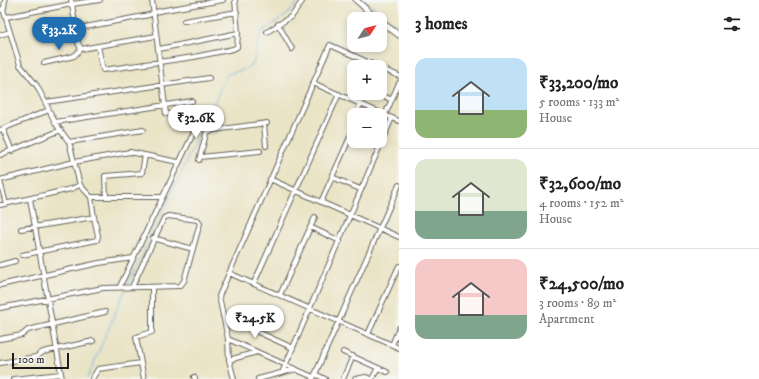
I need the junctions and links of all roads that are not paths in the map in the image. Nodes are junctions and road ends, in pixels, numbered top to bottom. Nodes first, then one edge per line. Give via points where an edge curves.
1 (4, 0) edge
2 (100, 0) edge
3 (152, 0) edge
4 (223, 0) edge
5 (235, 0) edge
6 (303, 0) edge
7 (356, 0) edge
8 (71, 2) edge
9 (2, 10) edge
10 (237, 12) junction
11 (369, 12) edge
12 (154, 13) junction
13 (6, 17) junction
14 (184, 21) dead end
15 (278, 24) junction
16 (387, 26) edge
17 (76, 30) junction
18 (10, 32) junction
19 (267, 32) dead end
20 (238, 33) junction
21 (0, 35) edge
22 (399, 35) edge
23 (156, 36) junction
24 (42, 38) dead end
25 (98, 46) junction
26 (159, 48) junction
27 (81, 49) junction
28 (292, 49) dead end
29 (364, 60) edge
30 (160, 61) junction
31 (44, 63) dead end
32 (387, 71) edge
33 (399, 76) edge
34 (210, 78) dead end
35 (162, 83) junction
36 (313, 83) junction
37 (399, 83) edge
38 (339, 94) junction
39 (347, 98) edge
40 (387, 98) edge
41 (352, 100) edge
42 (392, 100) junction
43 (192, 101) dead end
44 (46, 102) junction
45 (359, 103) junction
46 (165, 104) junction
47 (359, 108) edge
48 (370, 108) edge
49 (49, 110) junction
50 (387, 111) edge
51 (202, 115) junction
52 (387, 116) edge
53 (392, 118) junction
54 (399, 121) edge
55 (55, 122) junction
56 (2, 129) edge
57 (387, 129) edge
58 (61, 130) junction
59 (143, 130) dead end
60 (207, 131) junction
61 (68, 142) junction
62 (266, 146) dead end
63 (347, 146) edge
64 (379, 148) edge
65 (12, 150) junction
66 (260, 151) dead end
67 (0, 155) edge
68 (145, 155) junction
69 (74, 162) junction
70 (178, 162) junction
71 (332, 177) junction
72 (270, 179) junction
73 (0, 180) edge
74 (80, 185) junction
75 (399, 185) edge
76 (296, 190) junction
77 (360, 190) junction
78 (91, 197) junction
79 (106, 197) junction
80 (162, 197) junction
81 (30, 199) junction
82 (321, 202) junction
83 (6, 204) junction
84 (0, 205) edge
85 (351, 215) junction
86 (94, 217) junction
87 (315, 217) dead end
88 (35, 227) junction
89 (310, 227) junction
90 (380, 228) junction
91 (21, 229) dead end
92 (399, 237) edge
93 (154, 238) junction
94 (340, 241) junction
95 (193, 249) junction
96 (39, 252) junction
97 (22, 255) dead end
98 (133, 258) junction
99 (15, 261) dead end
100 (0, 264) edge
101 (399, 266) edge
102 (229, 272) junction
103 (43, 275) junction
104 (254, 283) junction
105 (0, 285) edge
106 (122, 286) junction
107 (131, 287) junction
108 (152, 287) junction
109 (280, 295) junction
110 (48, 299) junction
111 (0, 308) edge
112 (310, 308) junction
113 (105, 312) dead end
114 (223, 316) junction
115 (338, 321) junction
116 (52, 324) junction
117 (399, 328) edge
118 (368, 334) junction
119 (0, 339) edge
120 (228, 339) junction
121 (93, 340) dead end
122 (392, 345) junction
123 (293, 348) junction
124 (399, 348) edge
125 (56, 349) junction
126 (258, 352) junction
127 (343, 352) dead end
128 (353, 356) junction
129 (229, 360) junction
130 (0, 363) edge
131 (141, 363) junction
132 (286, 365) junction
133 (378, 368) junction
134 (296, 370) junction
135 (387, 372) dead end
136 (282, 373) junction
137 (61, 374) junction
138 (314, 377) edge
139 (13, 379) edge
140 (62, 379) edge
141 (92, 379) edge
142 (144, 379) edge
143 (234, 379) edge
144 (258, 379) edge
145 (325, 379) edge
146 (343, 379) edge
147 (355, 379) edge
148 (371, 379) edge

1 - 9 street
2 - 8 street
3 - 12 street
4 - 12 street
5 - 10 street
6 - 15 street via 292,16
7 - 11 street
8 - 13 street
8 - 17 street
9 - 13 street
10 - 14 street
10 - 20 street
12 - 17 street
12 - 23 street
13 - 18 street
15 - 19 street
15 - 28 street
16 - 22 street
17 - 24 street
17 - 27 street
18 - 21 street
18 - 44 street via 20,65
20 - 26 street
20 - 30 street via 236,48
23 - 25 street
23 - 26 street
25 - 27 street
25 - 30 street via 103,70
26 - 30 street
27 - 31 street via 74,56
29 - 36 street via 330,45
30 - 35 street
32 - 33 street
34 - 35 street
35 - 44 street
35 - 46 street
36 - 38 street
36 - 72 street
37 - 42 street
38 - 39 street
38 - 76 street
40 - 42 street
41 - 45 street
42 - 50 street
43 - 46 street
44 - 49 street
45 - 47 street
45 - 48 street
46 - 51 street via 166,114 203,113
46 - 55 street
49 - 55 street
49 - 56 street
51 - 60 street via 209,123
51 - 70 street
52 - 53 street
53 - 54 street
53 - 57 street
55 - 58 street
56 - 65 street
58 - 61 street
58 - 65 street
59 - 61 street
60 - 62 street via 265,124
60 - 66 street via 199,159
61 - 69 street
63 - 71 street
64 - 77 street
65 - 67 street
68 - 69 street via 130,152
68 - 70 street
68 - 79 street via 142,173 105,176
69 - 73 street
69 - 74 street
70 - 80 street
71 - 77 street
71 - 82 street
72 - 76 street
72 - 102 street
73 - 83 street
74 - 78 street
74 - 81 street
75 - 90 street
76 - 82 street
76 - 104 street
77 - 85 street
78 - 79 street
78 - 86 street
79 - 80 street
80 - 98 street
81 - 83 street
81 - 88 street
82 - 85 street
83 - 84 street
85 - 90 street
85 - 94 street
86 - 88 street
86 - 96 street via 97,240
87 - 89 street
88 - 91 street
88 - 96 street
89 - 94 street
89 - 109 street
90 - 92 street
90 - 115 street
93 - 95 street
93 - 95 street via 166,216 198,220 200,223
93 - 107 street
94 - 112 street
95 - 108 street via 183,284
96 - 97 street
96 - 103 street
98 - 103 street
98 - 106 street
99 - 100 street
101 - 118 street
102 - 104 street
102 - 114 street via 219,296
103 - 105 street
103 - 110 street
104 - 109 street
106 - 107 street
106 - 110 street
107 - 108 street
108 - 131 street via 152,332 136,337
109 - 112 street
110 - 111 street
110 - 116 street
112 - 115 street
112 - 123 street
113 - 116 street
114 - 120 street
114 - 123 street
115 - 118 street
115 - 138 street
116 - 119 street via 28,330 22,335
116 - 125 street
117 - 122 street
118 - 122 street
120 - 126 street
120 - 129 street
121 - 125 street
122 - 124 street
123 - 132 street
125 - 130 street via 43,352 36,357
125 - 137 street
126 - 129 street
126 - 132 street
127 - 128 street
128 - 133 street
128 - 146 street
129 - 143 street
131 - 141 street via 98,369
131 - 142 street
132 - 134 street
132 - 136 street
133 - 135 street
133 - 148 street
134 - 136 street
134 - 138 street
136 - 144 street
137 - 139 street
137 - 140 street
138 - 145 street
147 - 148 street

